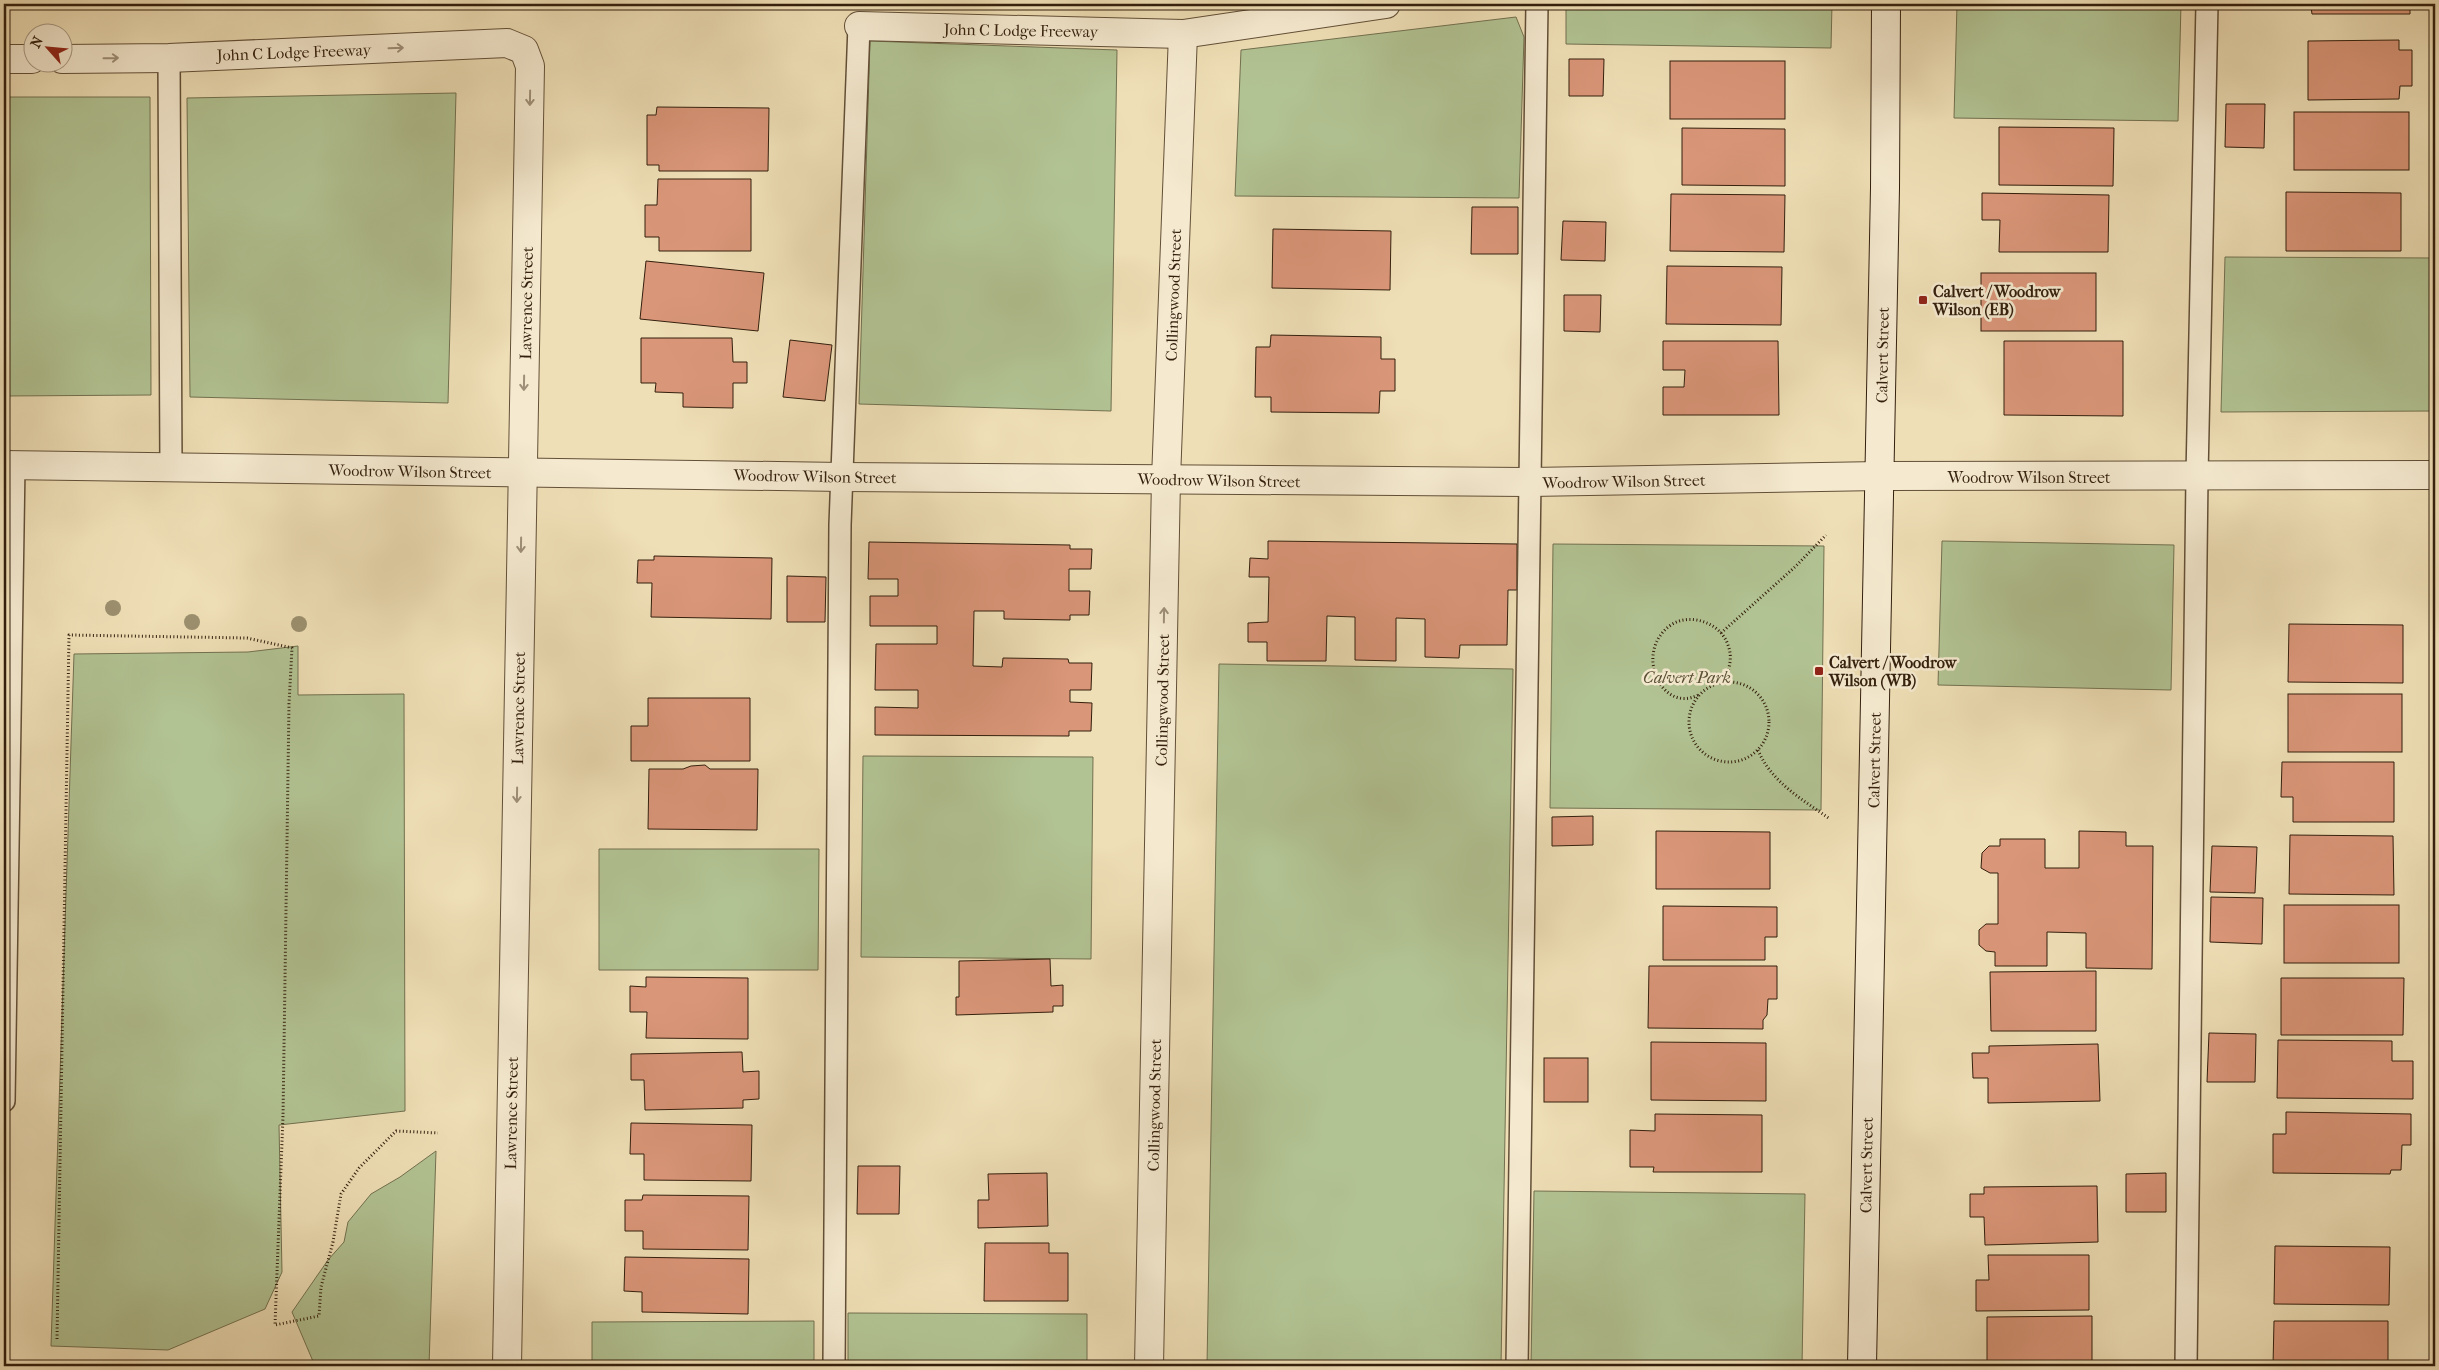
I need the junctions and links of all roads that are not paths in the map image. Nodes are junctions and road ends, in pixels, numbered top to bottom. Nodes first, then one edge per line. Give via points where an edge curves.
1 (1386, 4) edge
2 (1537, 4) edge
3 (1886, 4) edge
4 (2207, 4) edge
5 (859, 26) joint
6 (1183, 34) junction
7 (524, 50) joint
8 (170, 58) junction
9 (4, 59) edge
10 (22, 59) edge
11 (72, 59) edge
12 (9, 465) edge
13 (171, 468) junction
14 (522, 473) junction
15 (2435, 475) edge
16 (1880, 476) junction
17 (2197, 476) junction
18 (842, 477) junction
19 (1166, 480) junction
20 (1530, 482) junction
21 (4, 1101) edge
22 (507, 1366) edge
23 (834, 1366) edge
24 (1150, 1366) edge
25 (1517, 1366) edge
26 (1862, 1366) edge
27 (2186, 1366) edge

1 - 6 street, John C Lodge Freeway
2 - 20 lane
3 - 16 street, Calvert Street
4 - 17 lane
5 - 6 street, John C Lodge Freeway
5 - 18 lane
6 - 19 street, Collingwood Street
8 -> 7 street, John C Lodge Freeway via 507,44
7 -> 14 street, Lawrence Street via 530,66
11 -> 8 street, John C Lodge Freeway
8 - 13 lane
9 - 10 street
12 - 13 street, Woodrow Wilson Street
12 - 21 lane
13 - 14 street, Woodrow Wilson Street
14 - 18 street, Woodrow Wilson Street
14 -> 22 street, Lawrence Street
15 - 17 street, Woodrow Wilson Street
16 - 17 street, Woodrow Wilson Street
16 - 20 street, Woodrow Wilson Street
16 - 26 street, Calvert Street
17 - 27 lane
18 - 19 street, Woodrow Wilson Street
18 - 23 lane
19 - 20 street, Woodrow Wilson Street
24 -> 19 street, Collingwood Street
20 - 25 lane

